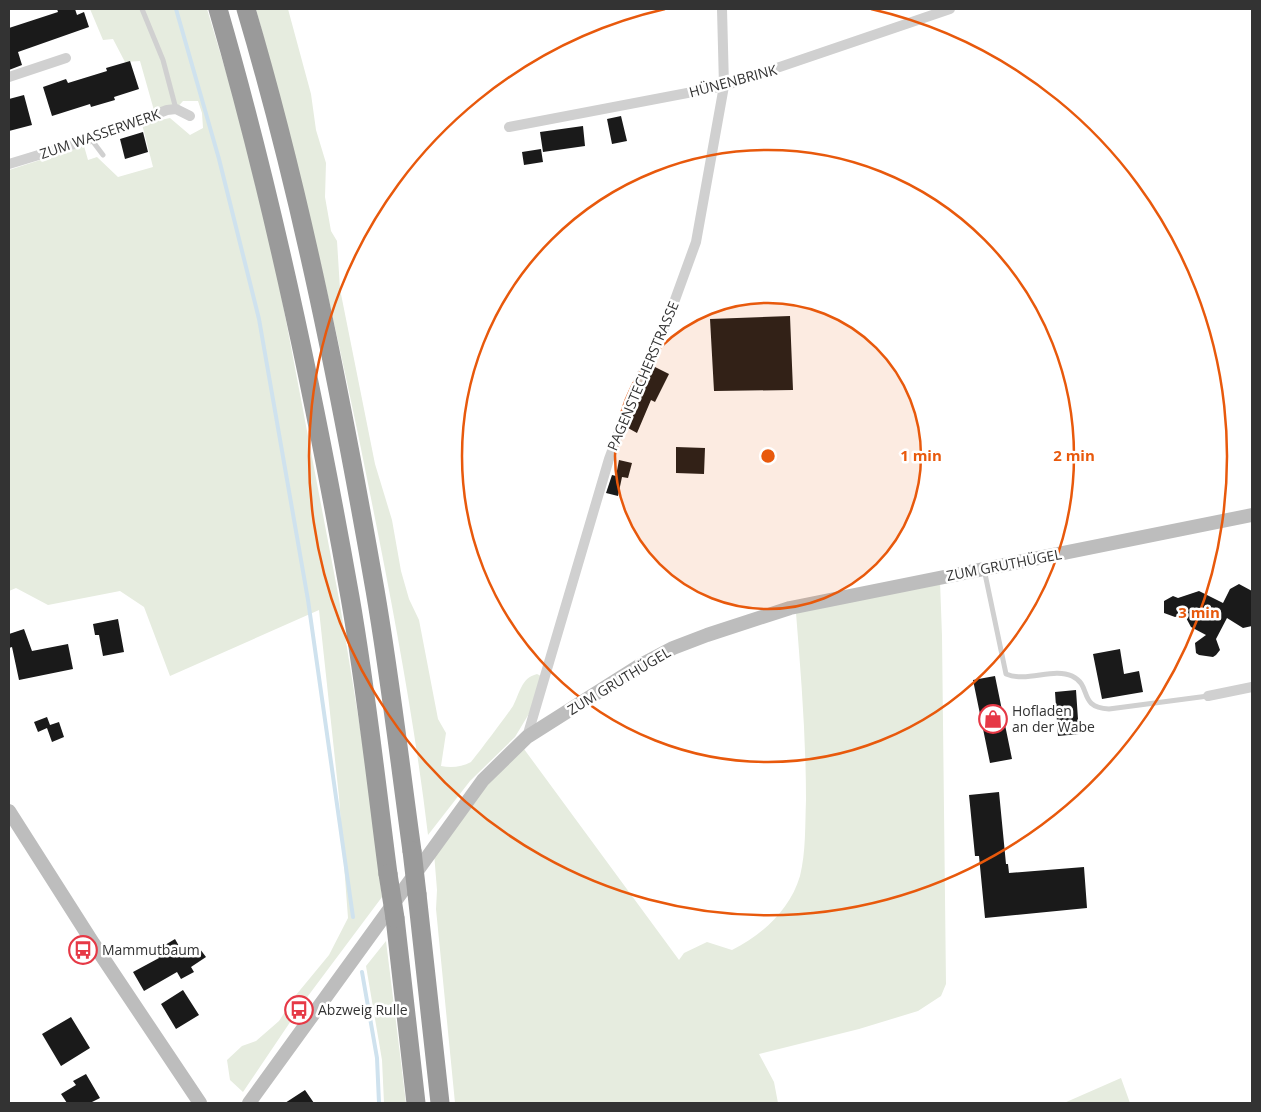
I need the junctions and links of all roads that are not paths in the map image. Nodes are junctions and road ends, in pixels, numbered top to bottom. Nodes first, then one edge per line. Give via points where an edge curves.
1 (142, 9) edge
2 (218, 9) edge
3 (246, 9) edge
4 (722, 9) edge
5 (950, 9) edge
6 (66, 58) dead end
7 (9, 77) edge
8 (724, 86) junction
9 (176, 109) junction
10 (190, 116) dead end
11 (509, 127) dead end
12 (91, 139) junction
13 (103, 155) dead end
14 (9, 164) edge
15 (1252, 515) edge
16 (984, 568) junction
17 (1252, 687) edge
18 (1208, 696) joint
19 (527, 737) junction
20 (9, 811) edge
21 (200, 1103) edge
22 (249, 1103) edge
23 (416, 1103) edge
24 (440, 1103) edge

1 - 9 lane via 150,35 163,60
2 - 23 highway, bridge via 251,124 295,310 350,599 395,918
3 - 24 highway, bridge via 276,110 320,304 375,591 412,851
4 - 8 street, PAGENSTECHERSTRASSE
5 - 8 street, HÜNENBRINK
6 - 7 street
8 - 11 street, HÜNENBRINK
8 - 19 street, PAGENSTECHERSTRASSE via 696,242 609,459
9 - 10 street, ZUM WASSERWERK
9 - 12 street, ZUM WASSERWERK
12 - 13 lane
12 - 14 street, ZUM WASSERWERK
15 - 16 street, ZUM GRUTHÜGEL
16 - 18 lane via 1006,674 1022,678 1070,675 1077,679 1088,703 1097,708
16 - 19 street, ZUM GRUTHÜGEL via 790,608 707,635 639,666
17 - 18 street
19 - 22 street, ZUM GRUTHÜGEL via 483,780
20 - 21 street

